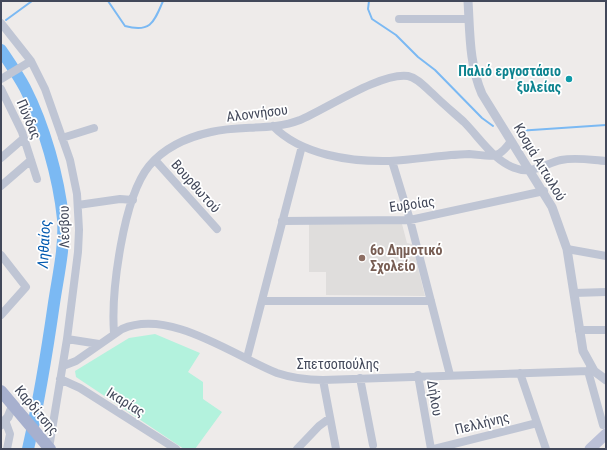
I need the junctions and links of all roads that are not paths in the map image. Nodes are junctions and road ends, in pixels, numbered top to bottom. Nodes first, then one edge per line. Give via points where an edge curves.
1 (468, 1) edge
2 (399, 19) dead end
3 (469, 19) junction
4 (1, 23) edge
5 (30, 61) junction
6 (3, 78) edge
7 (1, 89) edge
8 (4, 104) edge
9 (273, 126) junction
10 (94, 128) dead end
11 (24, 138) junction
12 (62, 138) junction
13 (511, 141) junction
14 (302, 146) junction
15 (496, 156) junction
16 (1, 158) edge
17 (31, 160) junction
18 (155, 160) junction
19 (392, 161) junction
20 (606, 161) edge
21 (531, 170) junction
22 (37, 179) dead end
23 (1, 186) edge
24 (544, 191) junction
25 (133, 200) junction
26 (78, 205) junction
27 (410, 220) junction
28 (282, 221) junction
29 (217, 229) dead end
30 (567, 249) junction
31 (606, 256) edge
32 (2, 258) edge
33 (606, 292) edge
34 (574, 293) junction
35 (262, 300) junction
36 (431, 301) junction
37 (1, 315) edge
38 (579, 330) junction
39 (606, 330) edge
40 (114, 333) junction
41 (67, 339) junction
42 (99, 344) junction
43 (247, 358) junction
44 (63, 366) junction
45 (590, 369) junction
46 (520, 373) junction
47 (418, 375) junction
48 (450, 375) junction
49 (360, 378) junction
50 (60, 379) junction
51 (323, 380) junction
52 (606, 380) edge
53 (1, 391) edge
54 (13, 405) junction
55 (330, 418) junction
56 (3, 422) edge
57 (537, 423) junction
58 (605, 429) edge
59 (606, 444) edge
60 (373, 445) dead end
61 (48, 447) edge
62 (8, 449) edge
63 (176, 449) edge
64 (297, 449) edge
65 (336, 449) edge
66 (431, 449) edge
67 (434, 449) edge
68 (546, 449) edge
69 (590, 449) edge
70 (601, 449) edge

1 - 3 street, Κοσμά Αιτωλού
2 - 3 street
3 - 13 street, Κοσμά Αιτωλού via 476,80
4 - 5 street, Λέσβου
5 - 6 street
5 - 12 street, Λέσβου via 50,99
7 - 8 street, Πύνδας
8 - 11 street, Πύνδας
9 - 14 street
9 - 15 street, Αλοννήσου via 301,119 341,98 388,79 408,76 418,81
9 - 18 street, Αλοννήσου via 222,130 198,135 168,149
10 - 12 street
11 - 16 street
11 - 17 street, Πύνδας
12 - 26 street, Λέσβου via 73,171
13 - 15 street
13 - 21 street, Κοσμά Αιτωλού
14 - 19 street via 346,158
14 - 28 street
15 - 19 street via 489,158 460,155
15 - 21 street, Αλοννήσου via 516,169
17 - 22 street, Πύνδας
17 - 23 street, Πύνδας
18 - 25 street, Αλοννήσου via 141,178
18 - 29 street, Βουρθωτού
19 - 27 street
20 - 21 street via 561,160
21 - 24 street, Κοσμά Αιτωλού
24 - 27 street, Ευβοίας
24 - 30 street, Κοσμά Αιτωλού
25 - 26 street via 120,199
25 - 40 street, Αλοννήσου via 117,269
26 - 41 street, Λέσβου via 79,244
27 - 28 street, Ευβοίας
27 - 36 street
28 - 35 street
30 - 31 street
30 - 34 street, Κοσμά Αιτωλού
32 - 37 street via 26,287
33 - 34 street
34 - 38 street, Κοσμά Αιτωλού
35 - 36 street
35 - 43 street
36 - 48 street
38 - 39 street
38 - 45 street, Κοσμά Αιτωλού
40 - 42 street, Σπετσοπούλης
40 - 43 street, Σπετσοπούλης via 137,324 165,326
41 - 42 street
41 - 44 street, Λέσβου
42 - 44 street, Σπετσοπούλης via 76,361
43 - 51 street, Σπετσοπούλης via 290,377
44 - 50 street, Λέσβου
45 - 46 street, Σπετσοπούλης
45 - 52 street, Κοσμά Αιτωλού
45 - 58 street
46 - 48 street, Σπετσοπούλης
46 - 57 street
47 - 48 street, Σπετσοπούλης
47 - 49 street, Σπετσοπούλης
47 - 66 street, Δήλου
49 - 51 street, Σπετσοπούλης
49 - 60 street
50 - 61 street, Λέσβου
50 - 63 street, Ικαρίας via 80,388
51 - 55 street
53 - 54 main road, Καρδίτσης
54 - 56 street
54 - 61 main road, Καρδίτσης
55 - 64 street
55 - 65 street
56 - 62 street via 10,434
57 - 67 street, Πελλήνης
57 - 68 street
58 - 69 main road
59 - 70 main road

